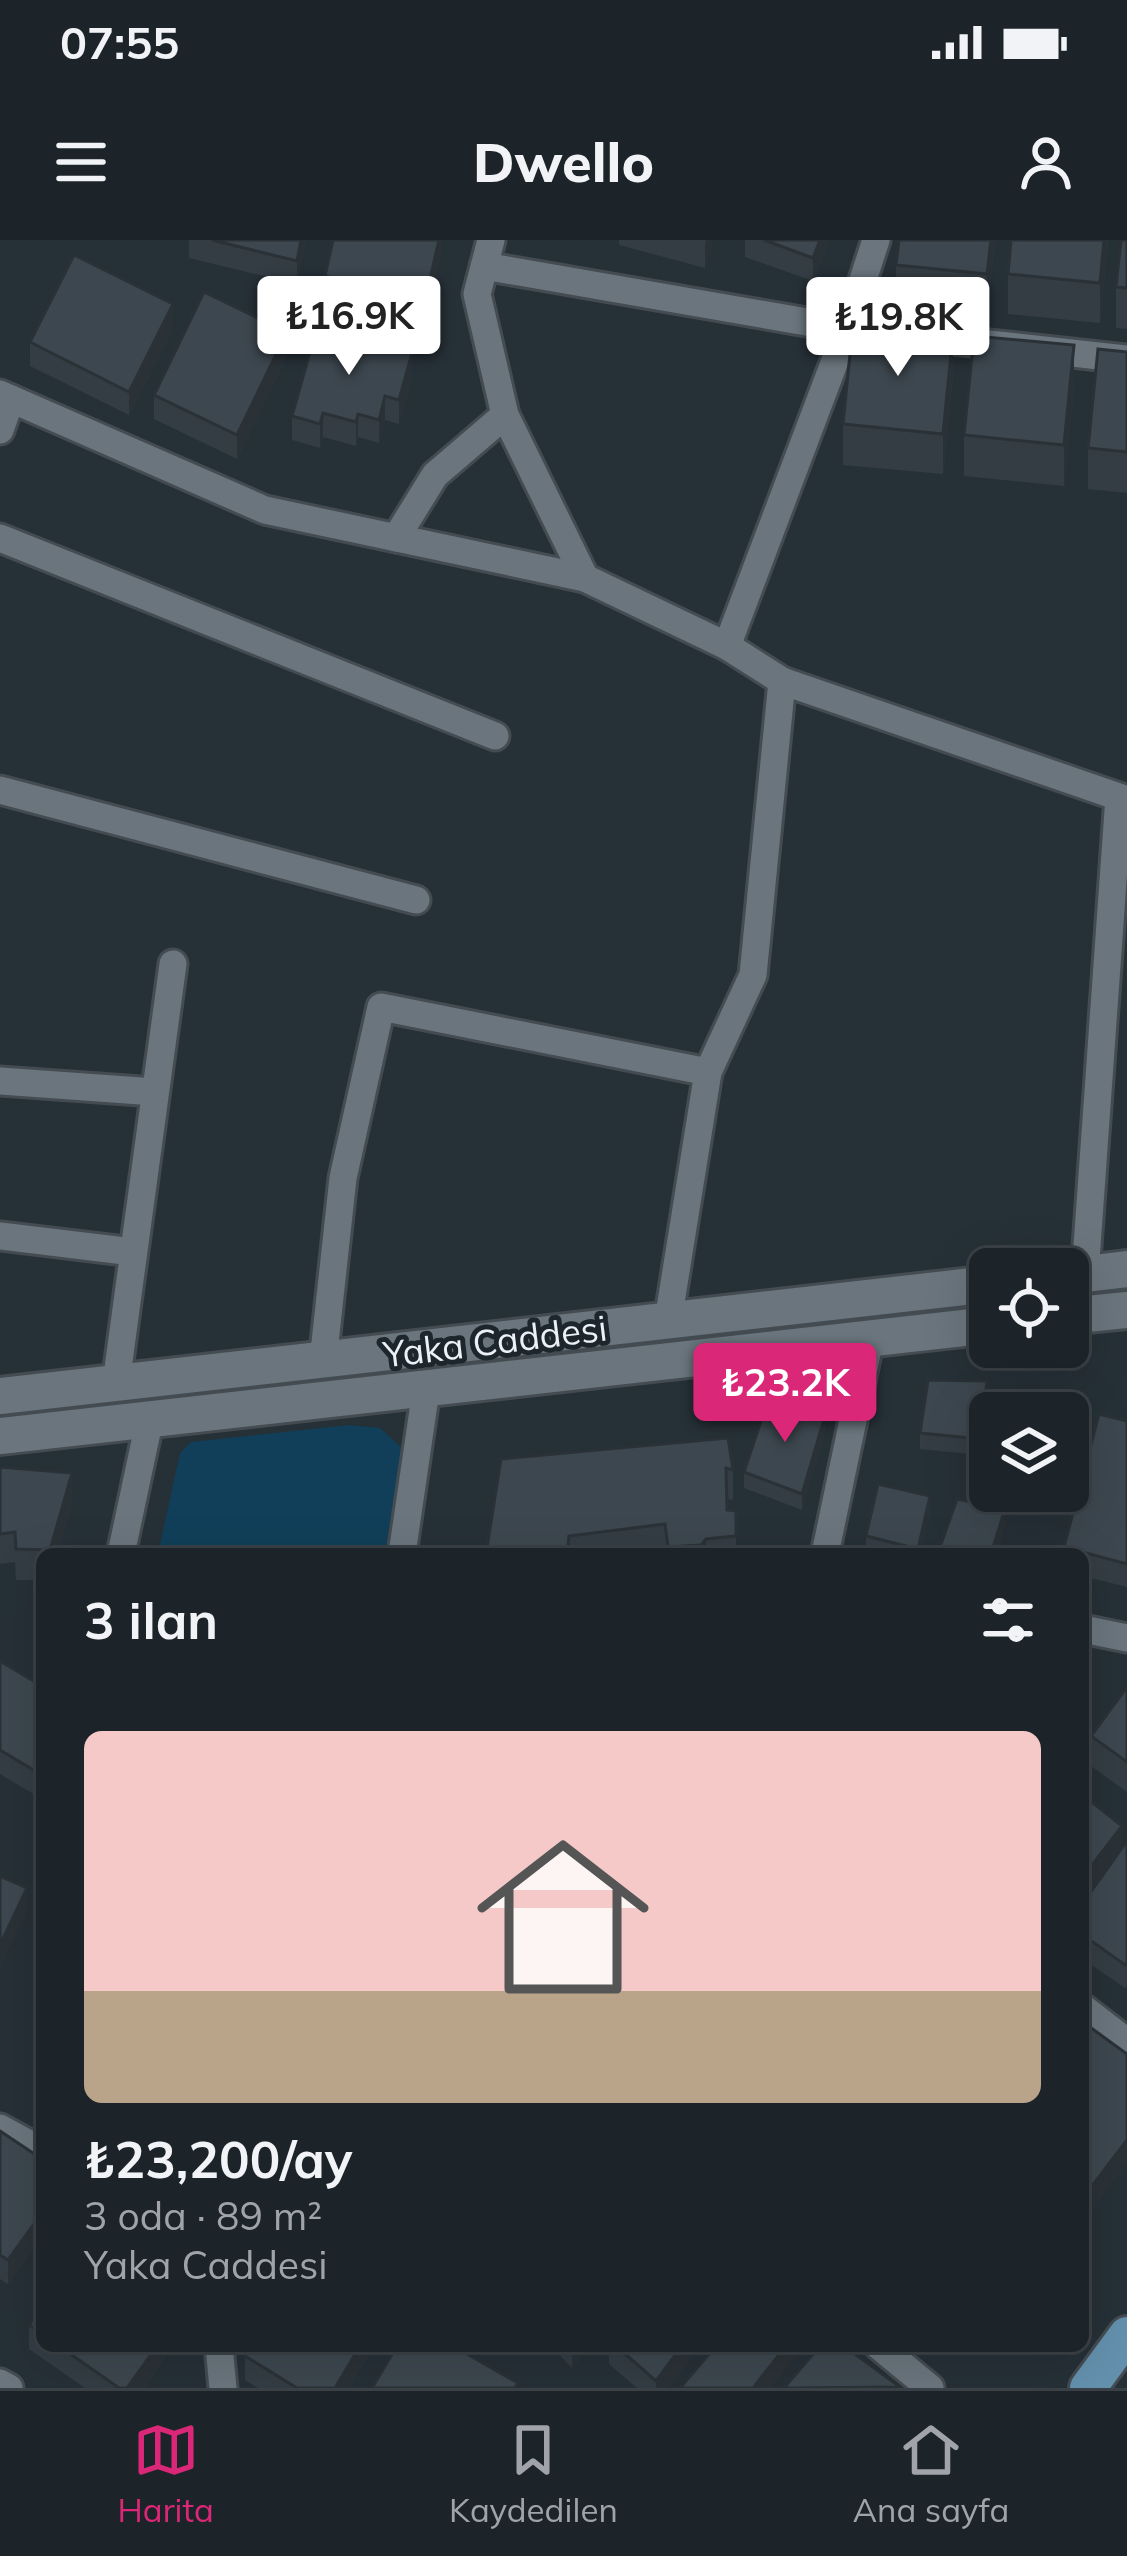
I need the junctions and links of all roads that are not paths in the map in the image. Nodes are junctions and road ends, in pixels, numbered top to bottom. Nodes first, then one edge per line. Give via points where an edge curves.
1 (876, 240) edge
2 (488, 253) edge
3 (847, 329) junction
4 (1127, 359) edge
5 (6, 397) edge
6 (505, 415) junction
7 (0, 430) edge
8 (0, 538) edge
9 (396, 538) junction
10 (585, 578) junction
11 (727, 646) junction
12 (782, 681) junction
13 (495, 736) dead end
14 (0, 790) edge
15 (1123, 794) edge
16 (416, 900) dead end
17 (173, 964) dead end
18 (708, 1072) junction
19 (0, 1081) edge
20 (155, 1093) junction
21 (0, 1236) edge
22 (1080, 1248) edge
23 (134, 1252) junction
24 (1127, 1268) edge
25 (1089, 1273) edge
26 (969, 1287) edge
27 (1127, 1310) edge
28 (1089, 1314) edge
29 (668, 1321) junction
30 (969, 1327) edge
31 (870, 1339) junction
32 (323, 1361) junction
33 (116, 1383) junction
34 (426, 1390) junction
35 (0, 1396) edge
36 (150, 1418) junction
37 (0, 1436) edge
38 (122, 1548) edge
39 (404, 1548) edge
40 (826, 1548) edge
41 (1089, 1630) edge
42 (1127, 1639) edge
43 (1089, 2013) edge
44 (1127, 2042) edge
45 (0, 2128) edge
46 (36, 2147) edge
47 (1127, 2335) edge
48 (219, 2352) edge
49 (886, 2352) edge
50 (0, 2383) edge
51 (9, 2388) edge
52 (223, 2388) edge
53 (930, 2388) edge
54 (1088, 2388) edge

1 - 3 street
2 - 3 street
2 - 6 street via 477,294
3 - 4 street
3 - 11 street
5 - 7 street
5 - 9 street via 265,510
6 - 9 street via 435,475
6 - 10 street
8 - 13 street
9 - 10 street
10 - 11 street
11 - 12 street
12 - 15 street
12 - 18 street via 753,974
14 - 16 street
15 - 22 street
17 - 20 street
18 - 29 street
18 - 32 street via 381,1007 343,1178
19 - 20 street
20 - 23 street
21 - 23 street
23 - 33 street
24 - 25 street
26 - 29 street, Yaka Caddesi
27 - 28 street
29 - 32 street, Yaka Caddesi
30 - 31 street, Yaka Caddesi
31 - 34 street, Yaka Caddesi
31 - 40 street
32 - 33 street, Yaka Caddesi
33 - 35 street, Yaka Caddesi
34 - 36 street, Yaka Caddesi
34 - 39 street
36 - 37 street, Yaka Caddesi
36 - 38 street
41 - 42 street
43 - 44 street
45 - 46 street
47 - 54 main road
48 - 52 street
49 - 53 street
50 - 51 street

